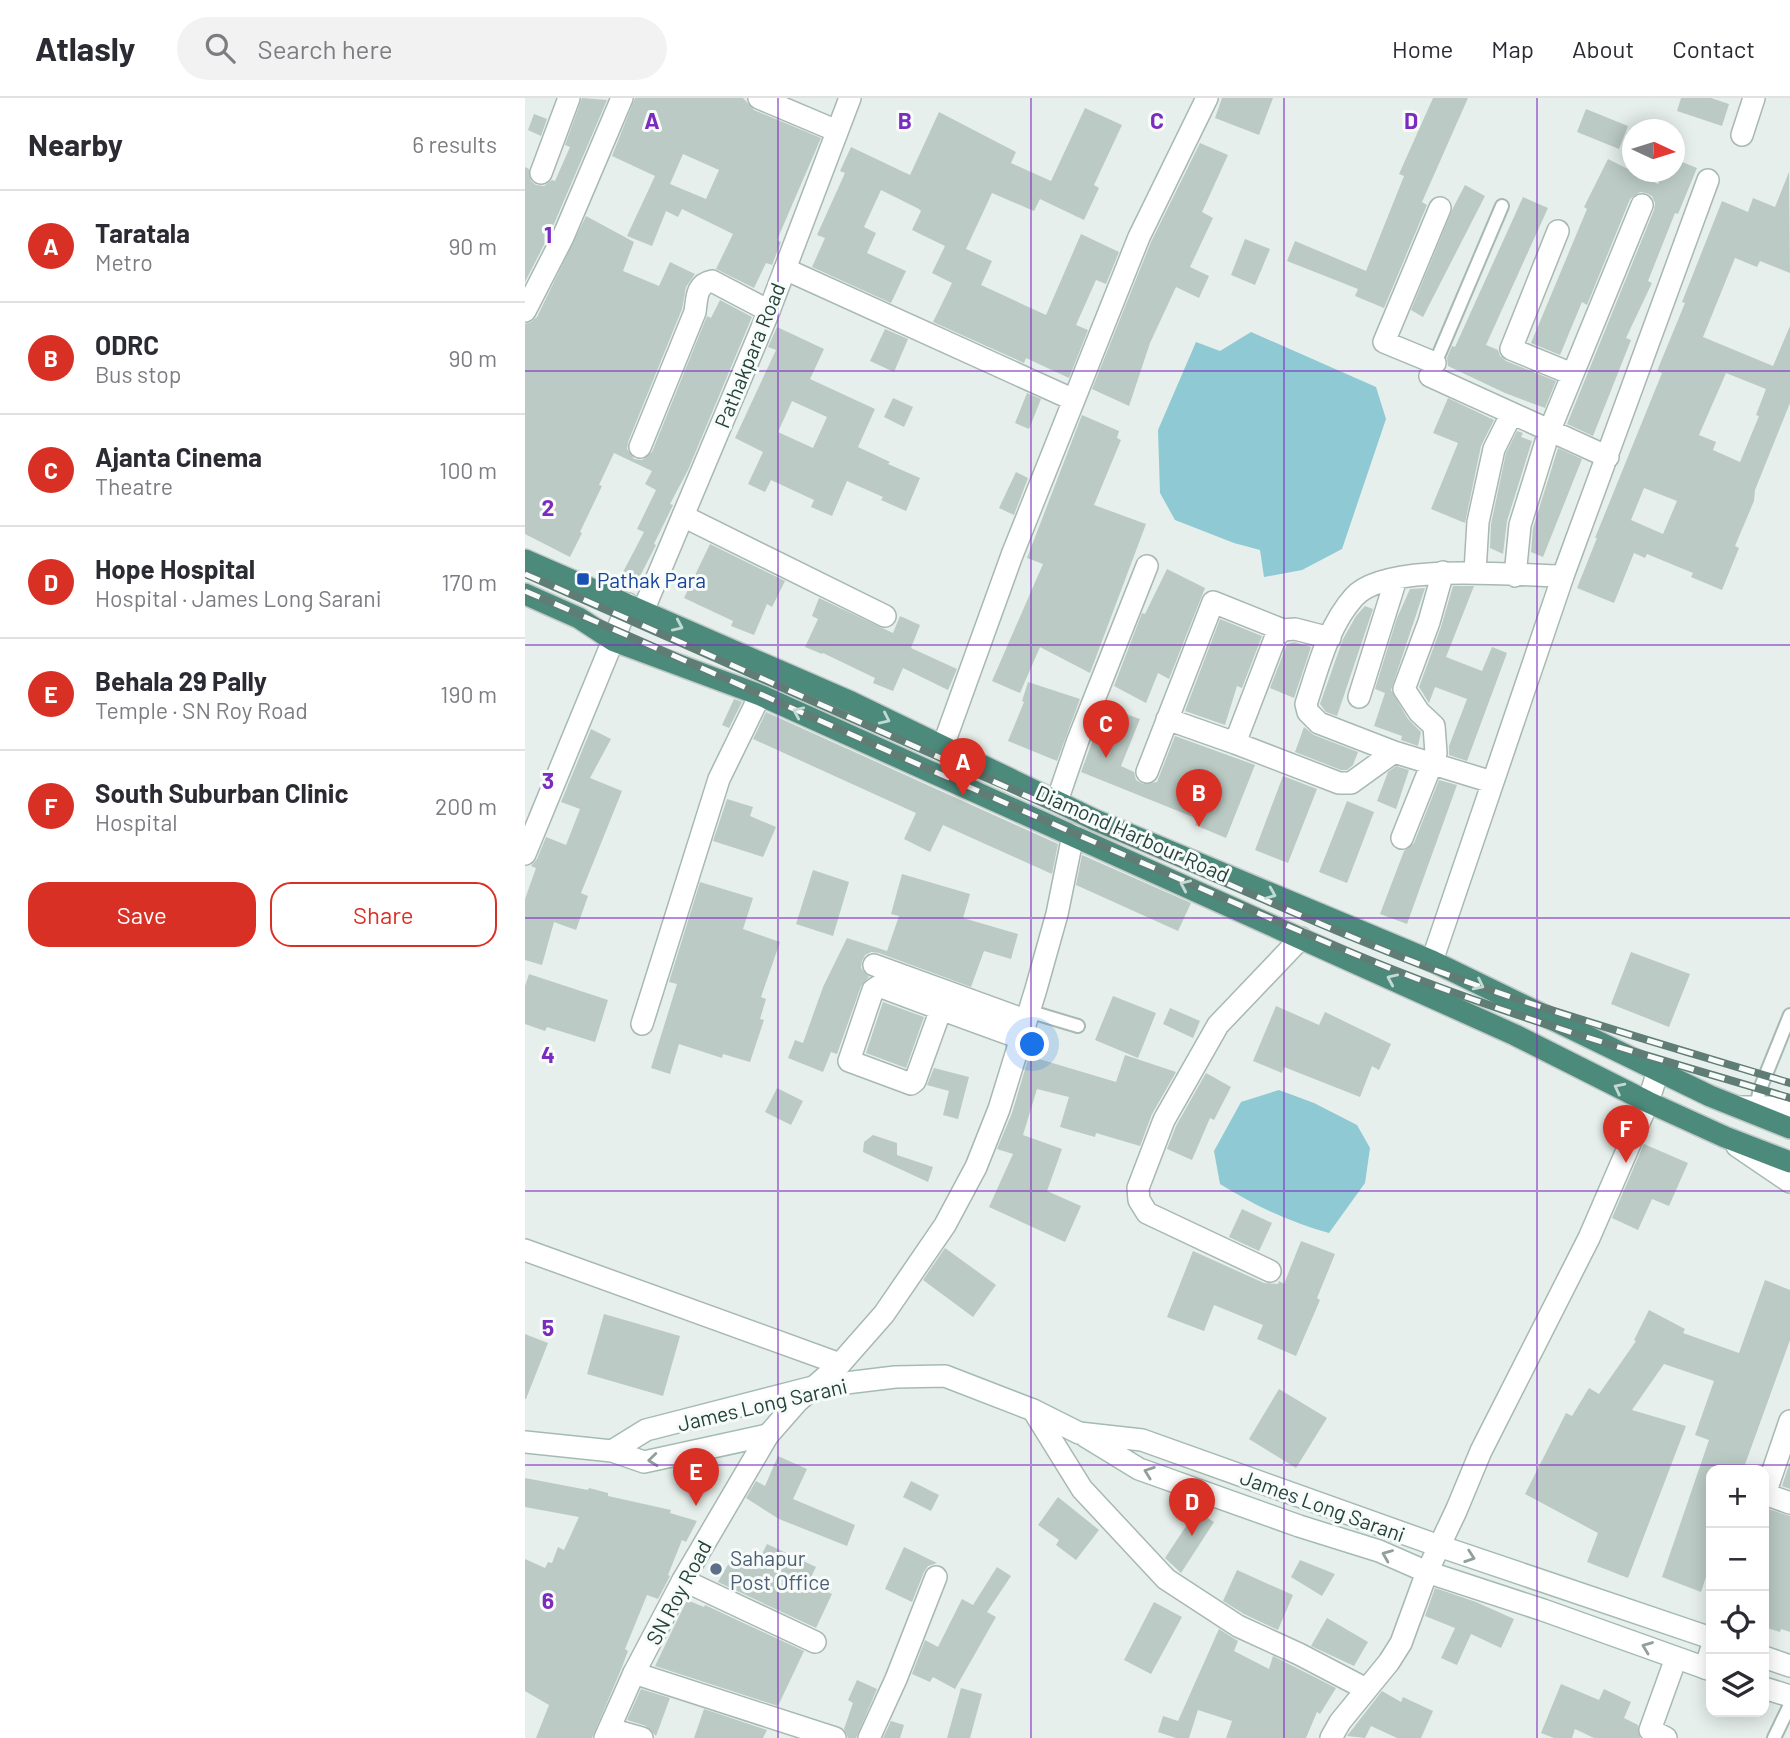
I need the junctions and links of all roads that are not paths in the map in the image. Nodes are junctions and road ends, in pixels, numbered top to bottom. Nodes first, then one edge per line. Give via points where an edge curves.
1 (569, 98) edge
2 (622, 98) edge
3 (759, 98) edge
4 (850, 98) edge
5 (1207, 98) edge
6 (1754, 98) edge
7 (837, 131) junction
8 (1742, 135) dead end
9 (541, 173) dead end
10 (1708, 180) dead end
11 (1642, 205) dead end
12 (1502, 206) dead end
13 (1440, 208) dead end
14 (1558, 231) dead end
15 (785, 269) junction
16 (525, 311) edge
17 (769, 311) junction
18 (1433, 370) junction
19 (1573, 374) junction
20 (1074, 400) junction
21 (1511, 415) junction
22 (1549, 432) junction
23 (640, 447) dead end
24 (1608, 457) junction
25 (683, 516) junction
26 (525, 560) edge
27 (1147, 566) dead end
28 (1443, 572) junction
29 (1475, 572) junction
30 (1515, 576) junction
31 (1563, 576) junction
32 (1396, 579) junction
33 (525, 594) edge
34 (636, 607) junction
35 (885, 616) dead end
36 (1283, 630) junction
37 (1330, 638) junction
38 (614, 641) junction
39 (760, 695) junction
40 (1359, 698) dead end
41 (1167, 719) junction
42 (1235, 743) junction
43 (943, 746) junction
44 (1394, 752) junction
45 (1433, 764) junction
46 (1147, 772) dead end
47 (1492, 782) junction
48 (1056, 801) junction
49 (1073, 835) junction
50 (1402, 838) dead end
51 (525, 854) edge
52 (1301, 938) junction
53 (1432, 961) junction
54 (874, 965) dead end
55 (941, 1009) junction
56 (1790, 1015) edge
57 (1024, 1023) junction
58 (642, 1024) dead end
59 (1078, 1026) dead end
60 (1658, 1071) junction
61 (1648, 1102) junction
62 (1748, 1107) junction
63 (1790, 1113) edge
64 (1790, 1128) edge
65 (1725, 1138) junction
66 (1790, 1162) edge
67 (1790, 1182) edge
68 (525, 1250) edge
69 (1270, 1271) dead end
70 (840, 1364) junction
71 (813, 1387) junction
72 (1033, 1410) junction
73 (1790, 1421) edge
74 (1079, 1433) junction
75 (768, 1436) junction
76 (525, 1442) edge
77 (612, 1451) junction
78 (1769, 1481) edge
79 (1769, 1497) edge
80 (1790, 1503) edge
81 (1439, 1546) junction
82 (1427, 1572) junction
83 (936, 1577) dead end
84 (683, 1580) junction
85 (1706, 1636) edge
86 (815, 1642) dead end
87 (1676, 1658) junction
88 (1769, 1659) edge
89 (1706, 1663) edge
90 (1790, 1666) edge
91 (634, 1673) junction
92 (1366, 1689) junction
93 (1769, 1690) edge
94 (1790, 1696) edge
95 (1790, 1705) edge
96 (608, 1733) edge
97 (642, 1738) edge
98 (835, 1738) edge
99 (869, 1738) edge
100 (1331, 1738) edge
101 (1666, 1738) edge
102 (1774, 1738) edge

1 - 9 street
2 - 16 street via 563,237
3 - 7 street
4 - 7 street, Pathakpara Road
5 - 20 street via 1139,237
6 - 8 street
7 - 15 street, Pathakpara Road
10 - 24 street
11 - 19 street
12 - 18 lane
13 - 18 street via 1384,342
14 - 19 street via 1511,349
15 - 17 street, Pathakpara Road
15 - 20 street
17 - 23 street via 712,281 698,289 695,312
17 - 25 street, Pathakpara Road
18 - 21 street
19 - 22 street
20 - 43 street
21 - 22 street
21 - 29 street via 1494,449 1478,522
22 - 24 street
22 - 30 street via 1520,525
24 - 31 street
25 - 34 street, Pathakpara Road
25 - 35 street
26 - 34 highway, Diamond Harbour Road
27 - 48 street
28 - 29 street
28 - 32 street
28 - 45 street via 1404,689 1434,726
29 - 30 street
30 - 31 street
31 - 47 street
32 - 37 street via 1355,595
32 - 40 street
33 - 38 highway, Diamond Harbour Road via 579,618
34 - 38 street, Pathakpara Road
34 -> 43 highway, Diamond Harbour Road
36 - 37 street
36 - 41 street via 1213,602
36 - 42 street via 1272,645
37 - 44 street via 1306,704 1308,712 1319,723
38 - 39 highway, Diamond Harbour Road
38 - 51 street, Pathakpara Road
49 -> 39 highway, Diamond Harbour Road
39 - 58 street via 719,779
41 - 42 street
41 - 46 street
42 - 44 street via 1339,783 1351,783
43 - 48 highway, Diamond Harbour Road
44 - 45 street
45 - 47 street
45 - 50 street
47 - 53 street
48 -> 53 highway, Diamond Harbour Road
52 -> 49 highway, Diamond Harbour Road
49 - 57 street, SN Roy Road
61 -> 52 highway, Diamond Harbour Road via 1515,1035
52 - 69 street via 1218,1025 1164,1120 1138,1188 1147,1213
53 -> 60 highway, Diamond Harbour Road
54 - 57 street
55 - 55 street via 876,987 849,1060 911,1084
55 - 57 street
56 - 62 lane
57 - 59 lane
57 - 70 street, SN Roy Road via 999,1109 976,1167 945,1225 884,1314
60 - 61 street
60 - 62 highway, Diamond Harbour Road
61 - 65 highway, Diamond Harbour Road
61 - 81 street via 1589,1238 1481,1451
62 - 63 street via 1774,1107
62 - 64 highway, Diamond Harbour Road
65 - 66 highway, Diamond Harbour Road
65 - 67 street
68 - 70 street
70 - 71 street, SN Roy Road
71 - 72 street, James Long Sarani via 945,1376
71 - 75 street, SN Roy Road
71 - 77 street, James Long Sarani via 646,1430
72 - 74 street, James Long Sarani
72 - 92 street via 1082,1489 1166,1578 1238,1626
73 - 78 street
74 - 81 street, James Long Sarani via 1142,1440
82 -> 74 street via 1379,1551 1139,1469
75 -> 77 street, James Long Sarani via 644,1462
75 - 84 street, SN Roy Road
76 - 77 street, James Long Sarani
79 - 80 street
81 - 82 street
81 -> 85 street, James Long Sarani
87 -> 82 street
82 - 92 street via 1401,1643
83 - 99 street
84 - 86 street
84 - 91 street, SN Roy Road
87 - 89 street
87 - 101 street via 1650,1730
88 - 90 street
91 - 96 street, SN Roy Road
91 - 98 street
92 - 100 street
93 - 94 street
95 - 102 lane
96 - 97 street

